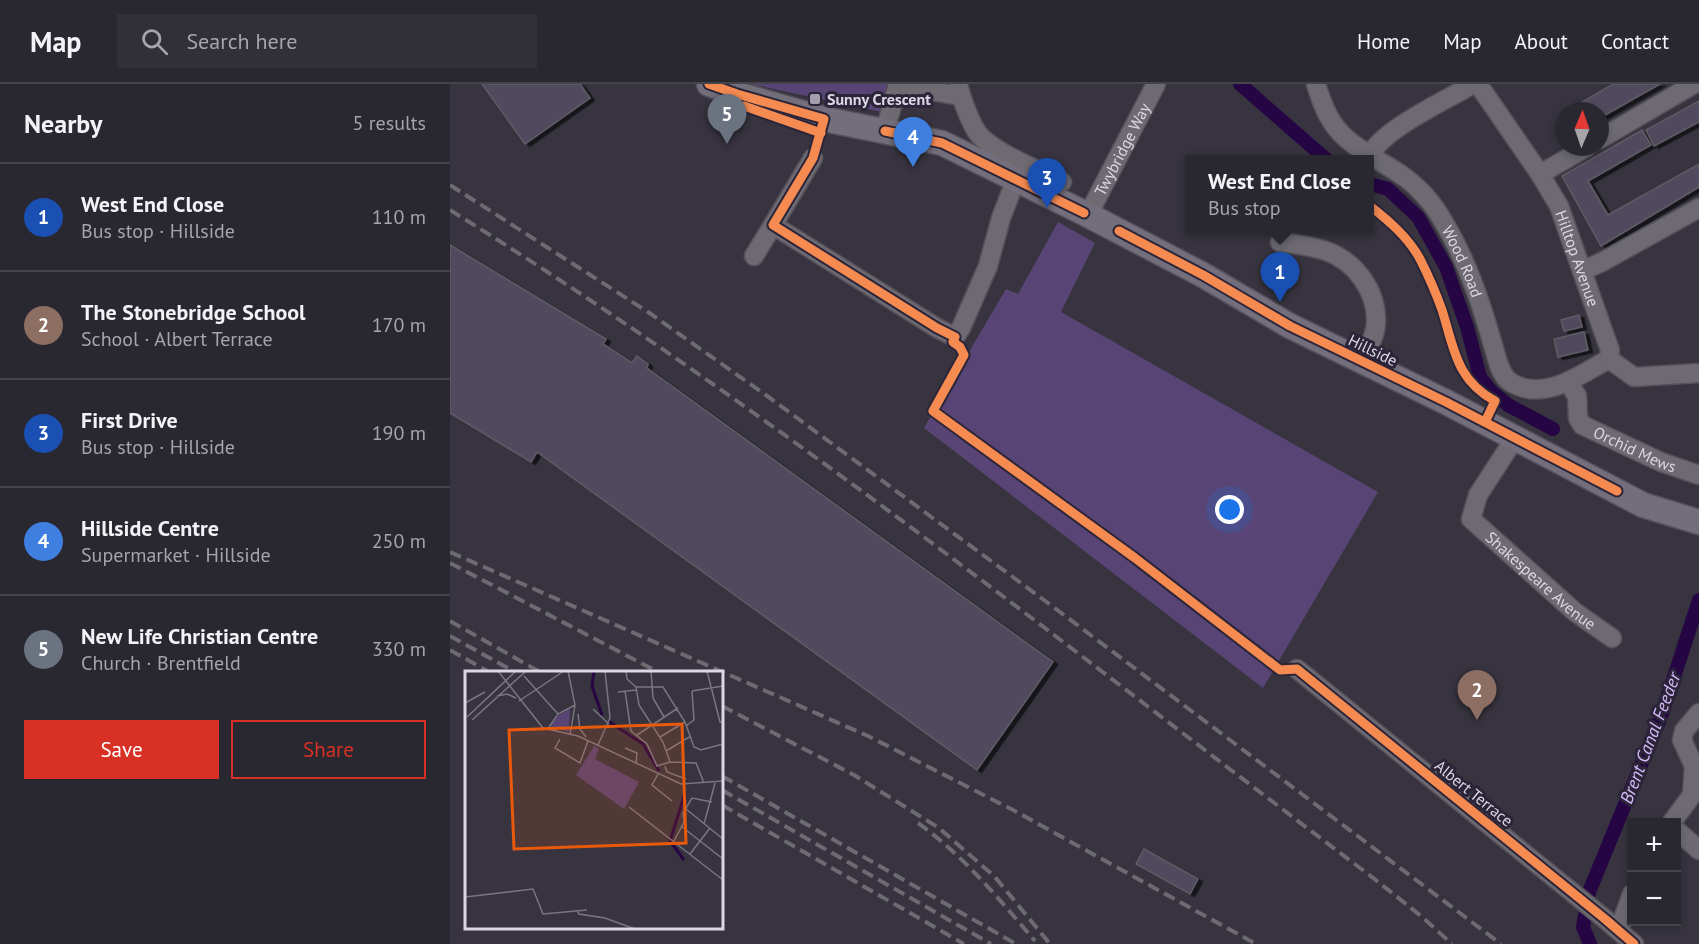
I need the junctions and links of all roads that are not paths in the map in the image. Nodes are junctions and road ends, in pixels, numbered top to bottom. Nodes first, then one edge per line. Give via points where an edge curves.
1 (898, 84) edge
2 (1155, 84) edge
3 (1316, 84) edge
4 (1475, 84) edge
5 (1694, 84) edge
6 (719, 86) edge
7 (959, 90) edge
8 (885, 131) junction
9 (1609, 134) edge
10 (1370, 155) joint
11 (1571, 156) edge
12 (813, 158) dead end
13 (1374, 158) edge
14 (1540, 174) junction
15 (1016, 179) junction
16 (1062, 182) dead end
17 (1699, 208) edge
18 (1088, 215) junction
19 (773, 225) junction
20 (1280, 242) dead end
21 (753, 256) dead end
22 (1582, 271) junction
23 (1609, 359) junction
24 (1362, 362) junction
25 (1699, 373) edge
26 (1568, 382) junction
27 (1515, 438) junction
28 (1699, 475) edge
29 (1699, 522) edge
30 (1612, 638) dead end
31 (1298, 669) dead end
32 (1699, 713) edge
33 (1675, 818) edge
34 (1681, 834) edge
35 (1699, 850) edge
36 (1627, 908) edge
37 (1617, 929) junction
38 (1632, 943) edge

1 - 7 street
1 - 8 street
2 - 18 street, Twybridge Way
3 - 10 street, Wood Road via 1333,123
4 - 10 street via 1392,131
4 - 14 street, Hilltop Avenue
5 - 9 street
6 - 8 main road, Hillside via 793,111
7 - 16 street via 979,135
8 - 15 main road, Hillside via 942,143
11 - 14 street
12 - 19 street
13 - 26 street, Wood Road via 1403,176 1442,218 1477,290 1500,369 1509,382 1536,388
14 - 22 street, Hilltop Avenue via 1559,206
15 - 18 main road, Hillside
15 - 19 street via 988,266 955,337
17 - 22 street
18 - 24 main road, Hillside
19 - 21 street
20 - 24 street via 1328,251 1349,263 1367,285 1376,322
22 - 23 street, Hilltop Avenue via 1610,350
23 - 25 street via 1634,377
23 - 26 street, Wood Road
24 - 27 main road, Hillside
26 - 28 street, Orchid Mews via 1577,396 1582,425
27 - 29 main road, Hillside via 1643,505
27 - 30 street, Shakespeare Avenue via 1478,495 1471,519 1575,612
31 - 37 street, Albert Terrace
32 - 33 street via 1684,731 1682,740 1694,766 1692,795
34 - 35 street
36 - 37 street
37 - 38 street, Albert Terrace

